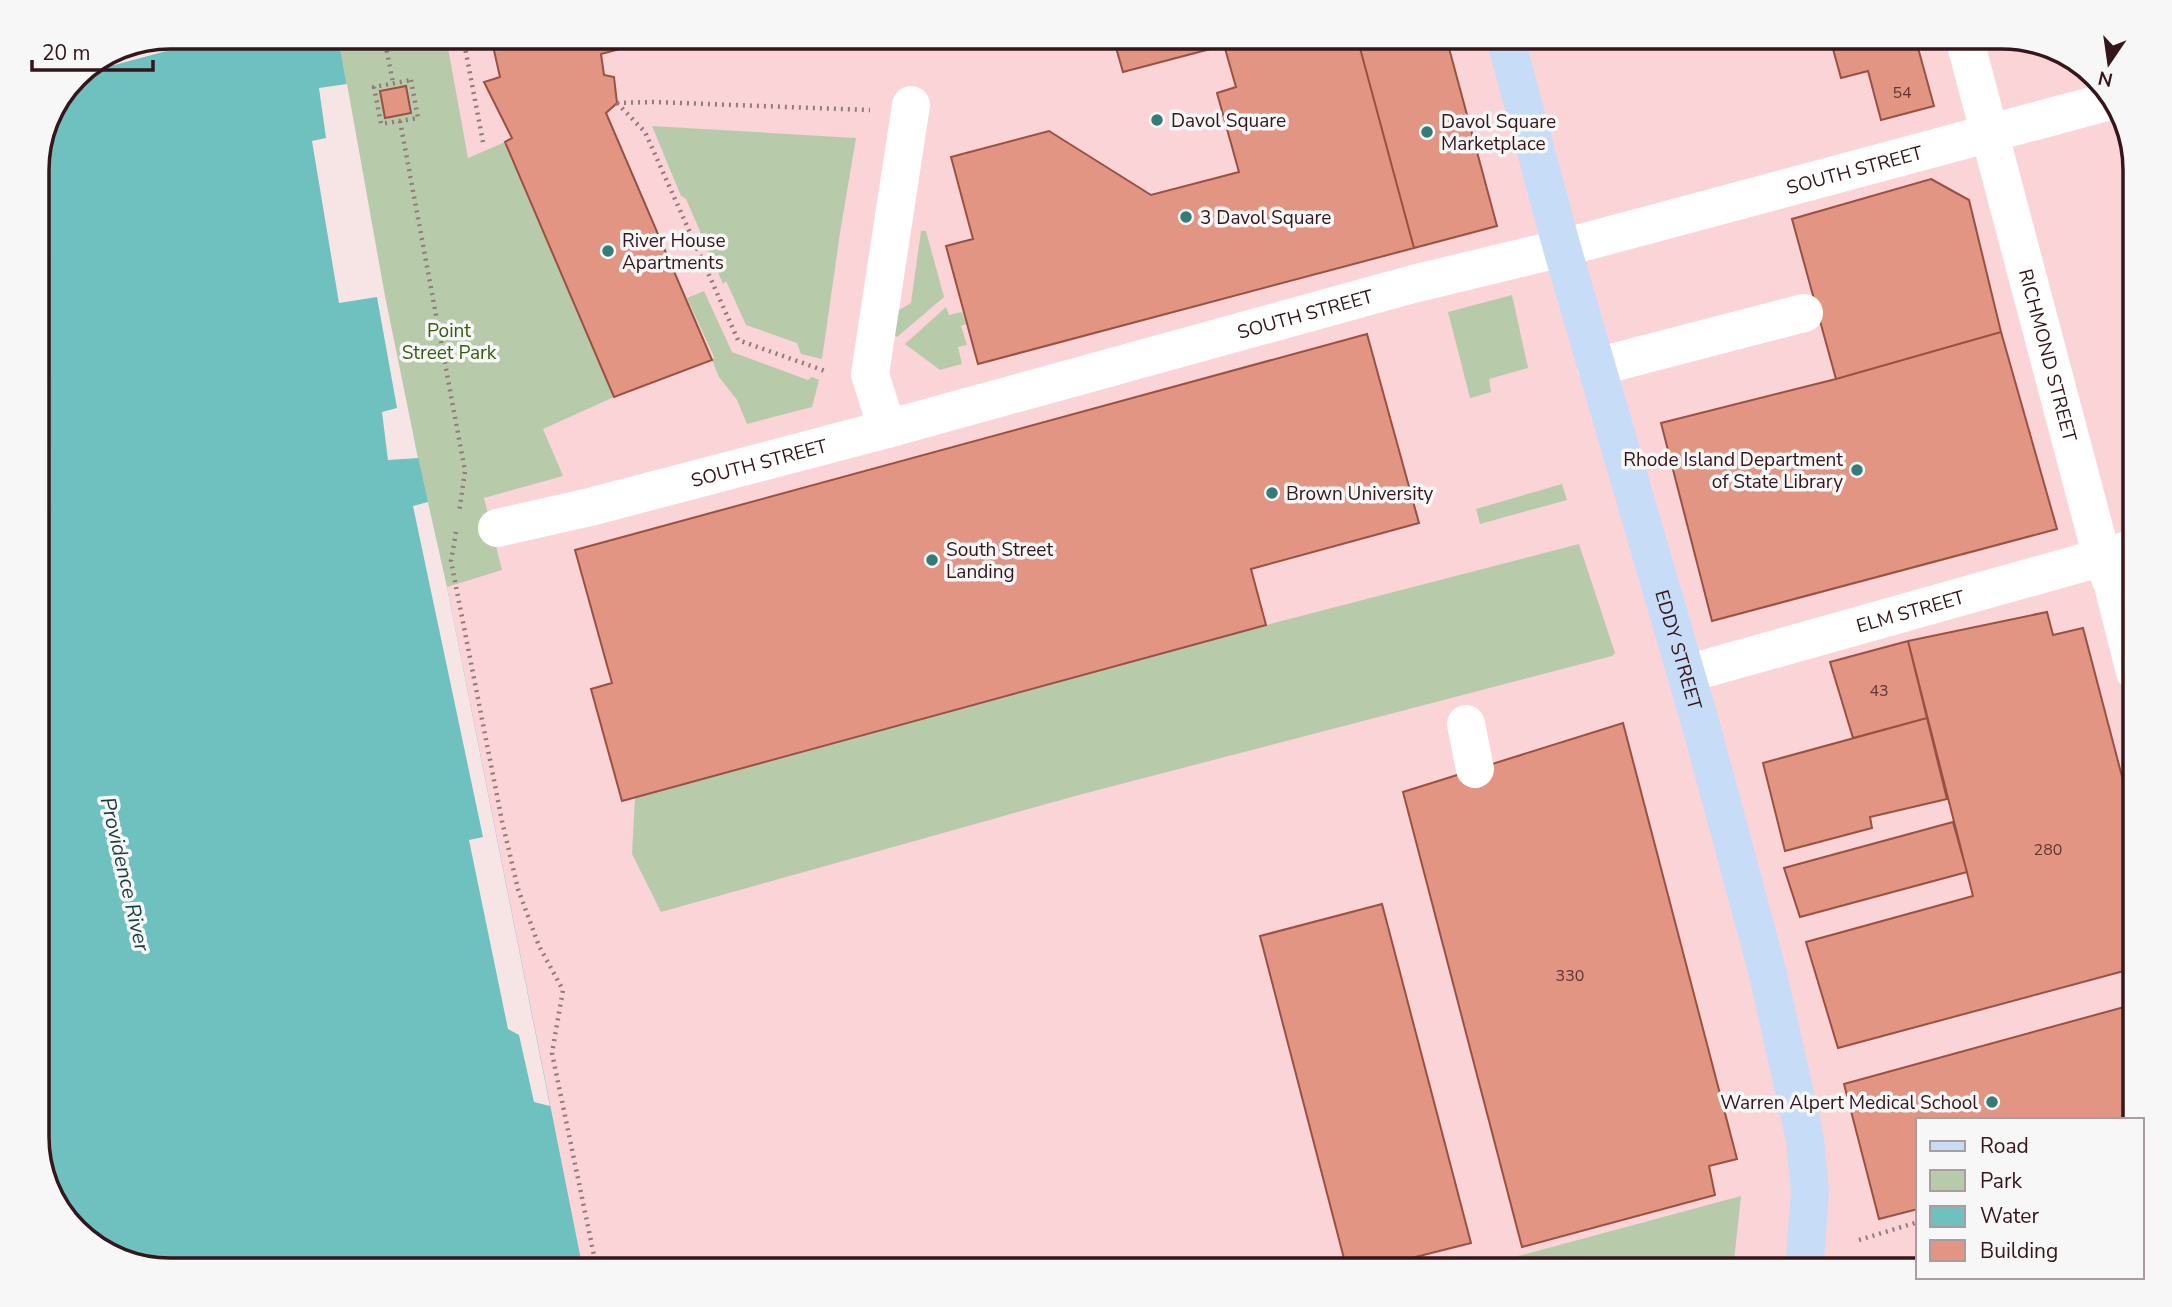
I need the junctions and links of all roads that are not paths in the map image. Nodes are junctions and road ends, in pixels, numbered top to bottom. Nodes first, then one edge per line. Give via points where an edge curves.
1 (1508, 49) edge
2 (1967, 49) edge
3 (2103, 103) edge
4 (911, 105) dead end
5 (1989, 132) junction
6 (1562, 248) junction
7 (1804, 313) dead end
8 (1596, 367) junction
9 (887, 429) junction
10 (497, 528) dead end
11 (2119, 553) edge
12 (2123, 625) edge
13 (1686, 674) junction
14 (1466, 724) dead end
15 (1475, 769) dead end
16 (1805, 1258) edge

1 - 6 main road, EDDY STREET
2 - 5 street, RICHMOND STREET
3 - 5 street, SOUTH STREET
4 - 9 street via 870,374
5 - 6 street, SOUTH STREET
5 - 11 street, RICHMOND STREET
6 - 8 main road, EDDY STREET
6 - 9 street, SOUTH STREET
7 - 8 street
8 - 13 main road, EDDY STREET
9 - 10 street, SOUTH STREET
11 - 12 street, RICHMOND STREET via 2113,585
11 - 13 street, ELM STREET
13 - 16 main road, EDDY STREET via 1767,970 1805,1139 1810,1193
14 - 15 street

